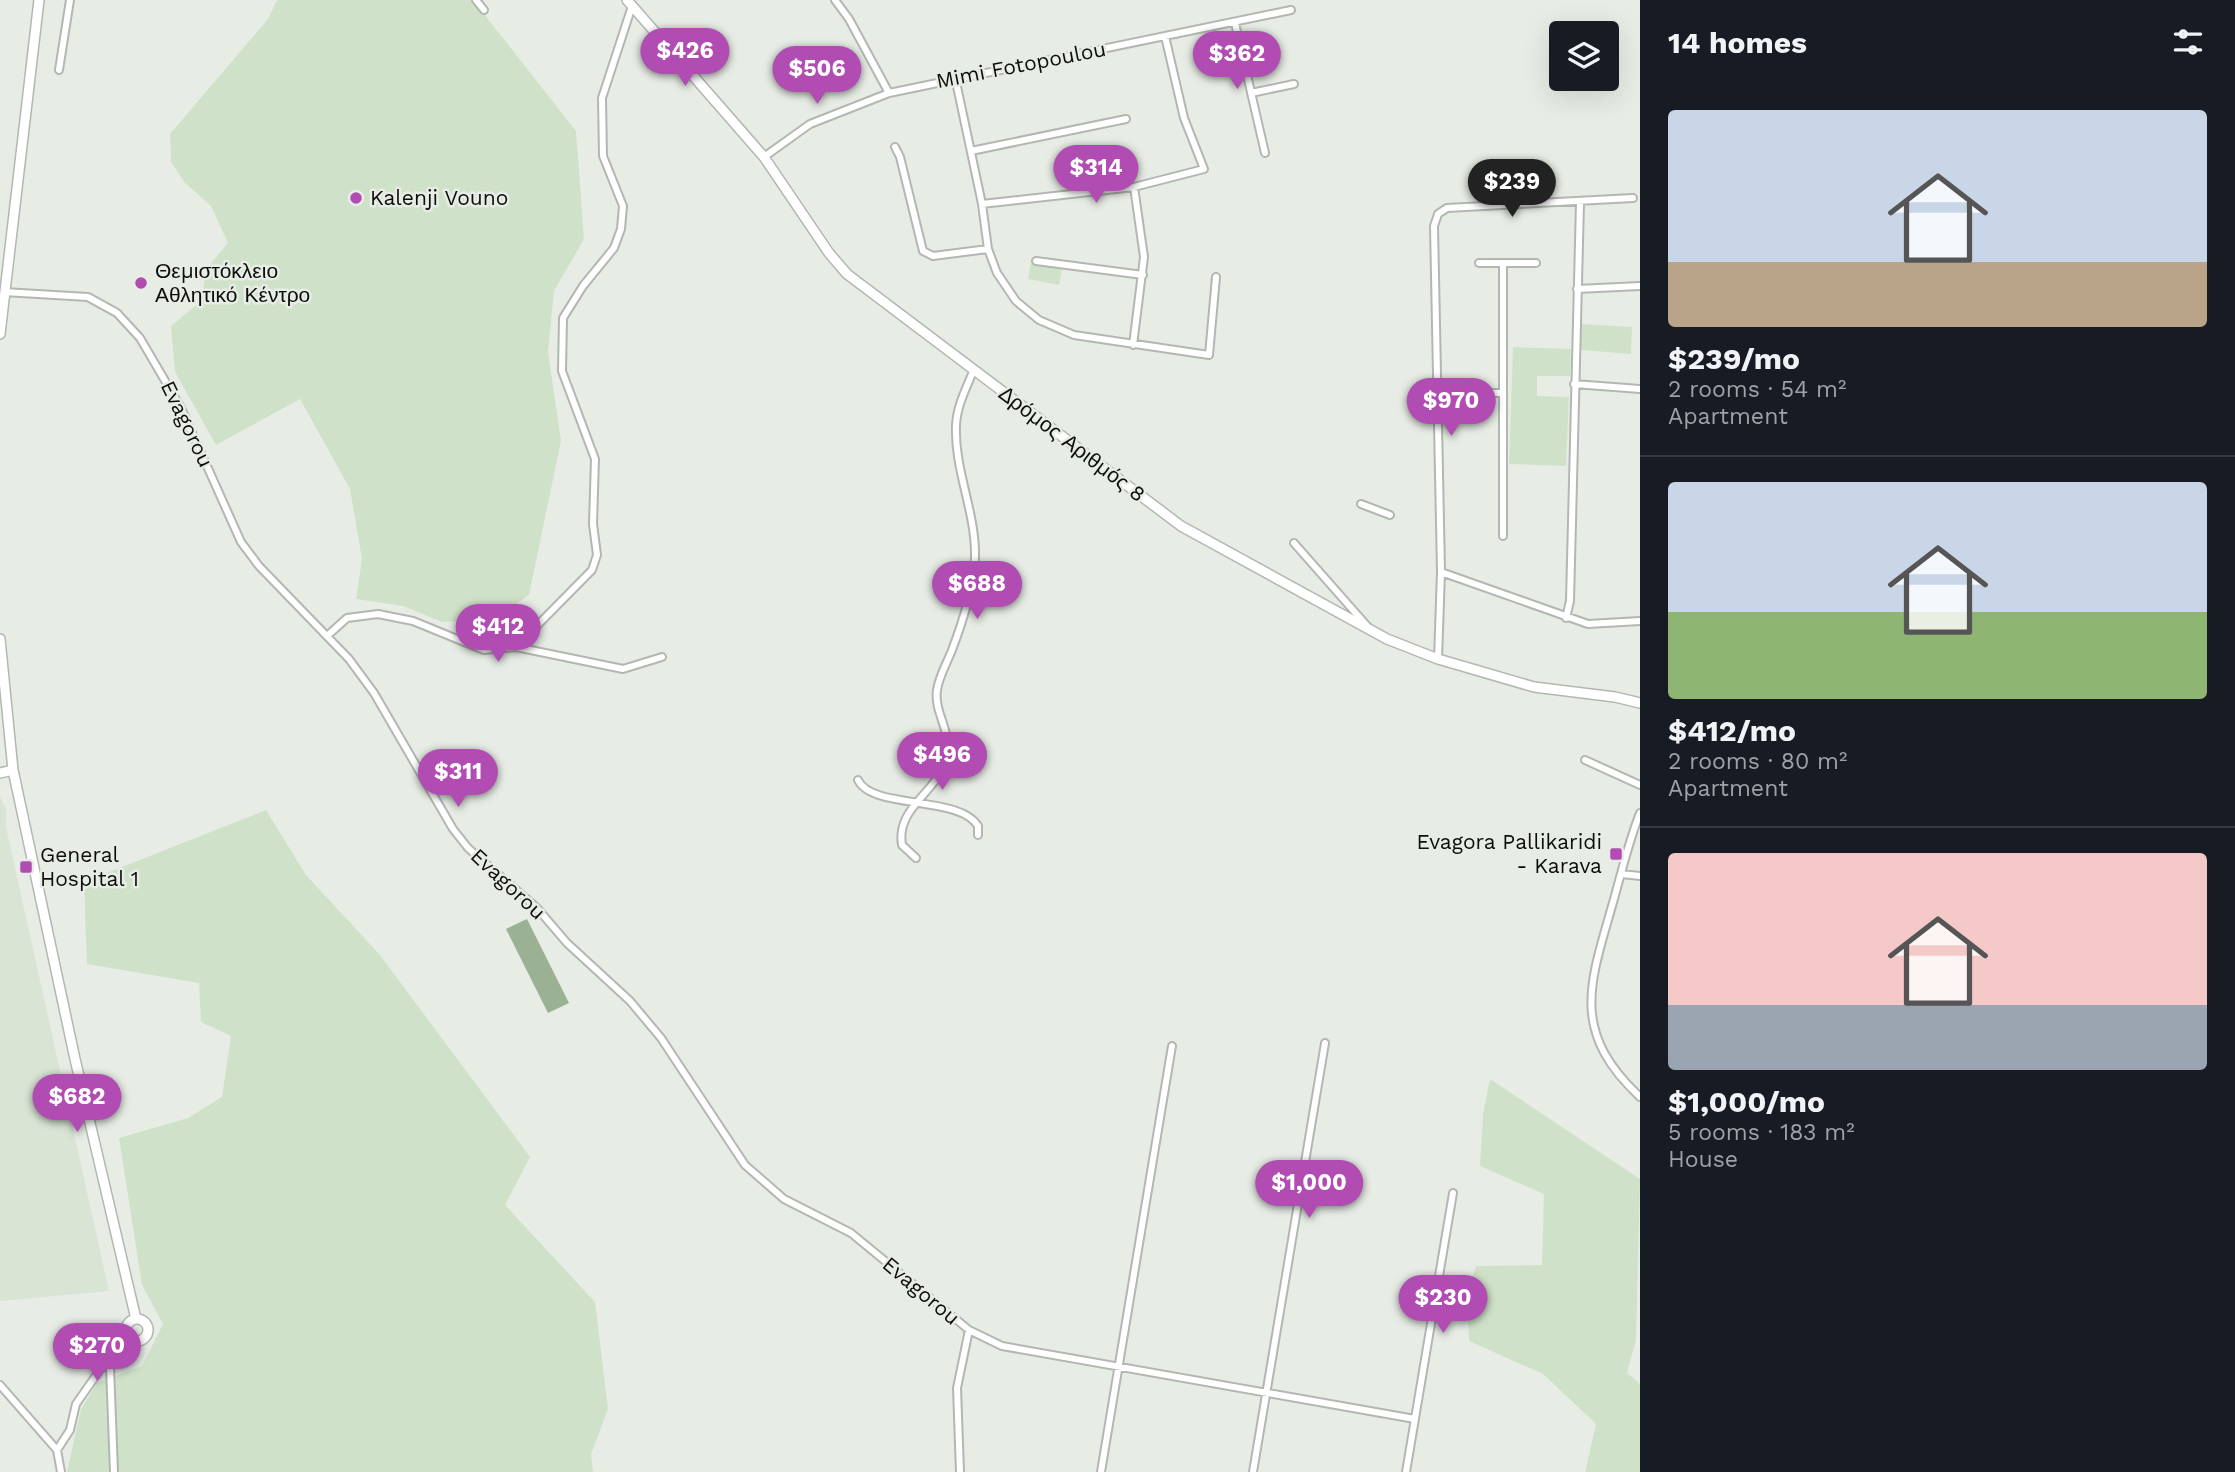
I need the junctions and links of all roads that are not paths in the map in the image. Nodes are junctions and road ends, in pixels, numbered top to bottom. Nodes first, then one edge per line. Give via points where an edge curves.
1 (40, 0) edge
2 (70, 0) edge
3 (476, 0) edge
4 (835, 0) edge
5 (630, 3) edge
6 (484, 10) dead end
7 (1291, 10) dead end
8 (1235, 23) junction
9 (1165, 36) junction
10 (59, 70) dead end
11 (955, 77) junction
12 (1294, 83) dead end
13 (889, 93) junction
14 (1251, 93) junction
15 (1126, 119) dead end
16 (895, 147) dead end
17 (971, 151) junction
18 (1265, 153) dead end
19 (764, 157) junction
20 (1134, 187) junction
21 (1633, 198) dead end
22 (1580, 203) junction
23 (982, 204) junction
24 (988, 249) junction
25 (1037, 261) dead end
26 (1479, 263) dead end
27 (1503, 263) junction
28 (1536, 263) dead end
29 (1143, 275) junction
30 (1216, 277) dead end
31 (1640, 286) edge
32 (1577, 289) junction
33 (4, 292) junction
34 (0, 334) edge
35 (1133, 345) junction
36 (974, 369) junction
37 (1574, 384) junction
38 (1640, 389) edge
39 (1437, 393) junction
40 (1503, 393) junction
41 (1361, 504) dead end
42 (1390, 515) dead end
43 (1503, 536) dead end
44 (1294, 543) dead end
45 (1441, 572) junction
46 (1566, 618) junction
47 (1640, 621) edge
48 (1368, 629) junction
49 (327, 636) junction
50 (0, 639) edge
51 (516, 647) junction
52 (662, 657) dead end
53 (1438, 659) junction
54 (1640, 703) edge
55 (1585, 760) dead end
56 (13, 769) junction
57 (0, 773) edge
58 (858, 780) dead end
59 (1640, 785) edge
60 (915, 804) junction
61 (1640, 813) edge
62 (978, 835) dead end
63 (916, 858) dead end
64 (1622, 874) junction
65 (1640, 876) edge
66 (1325, 1043) dead end
67 (1172, 1046) dead end
68 (1640, 1097) edge
69 (1453, 1193) dead end
70 (136, 1319) junction
71 (968, 1330) junction
72 (126, 1331) junction
73 (109, 1357) junction
74 (1118, 1368) junction
75 (0, 1385) edge
76 (1266, 1393) junction
77 (1415, 1419) junction
78 (57, 1450) junction
79 (61, 1472) edge
80 (114, 1472) edge
81 (960, 1472) edge
82 (1101, 1472) edge
83 (1253, 1472) edge
84 (1406, 1472) edge

1 - 33 street
2 - 10 street
3 - 6 street
4 - 13 street
5 - 19 street, Δρόμος Αριθμός 8
5 - 51 street via 602,98 603,156 623,206 621,229 614,248 563,318 562,371 595,459 597,561
7 - 8 street, Mimi Fotopoulou
8 - 9 street, Mimi Fotopoulou
8 - 14 street
9 - 11 street, Mimi Fotopoulou
9 - 20 street via 1184,118 1203,169
11 - 13 street, Mimi Fotopoulou
11 - 17 street
12 - 14 street
13 - 19 street, Mimi Fotopoulou via 810,124
14 - 18 street
15 - 17 street
16 - 24 street via 923,251 933,256
17 - 23 street
19 - 36 street, Δρόμος Αριθμός 8 via 847,274
20 - 23 street
20 - 29 street
21 - 22 street
22 - 32 street
22 - 39 street via 1447,208 1438,214 1434,226
23 - 24 street
24 - 35 street via 1016,301 1039,320 1074,335
25 - 29 street
26 - 27 street
27 - 28 street
27 - 40 street
29 - 35 street
30 - 35 street via 1209,355
31 - 32 street
32 - 37 street
33 - 34 street
33 - 49 street, Evagorou via 83,296 117,313 155,359 241,542
36 - 48 street, Δρόμος Αριθμός 8 via 1181,526
36 - 60 street via 956,425 974,540 974,572 936,692 947,735 946,761 933,788
37 - 38 street
37 - 46 street
39 - 40 street
39 - 45 street
40 - 43 street
41 - 42 street
44 - 48 street
45 - 46 street
45 - 53 street
46 - 47 street via 1588,624
48 - 53 street, Δρόμος Αριθμός 8
49 - 51 street via 346,618 378,614 413,621 470,647 498,651
49 - 71 street, Evagorou via 374,693 468,848 537,908 567,943 629,1000 661,1038 745,1165 784,1199 851,1233
50 - 56 street
51 - 52 street via 631,670
53 - 54 street, Δρόμος Αριθμός 8 via 1534,687
55 - 59 street
56 - 57 street
56 - 70 street
58 - 60 street via 866,789
60 - 62 street via 932,803 968,817 978,826
60 - 63 street via 908,811 901,839
61 - 64 street
64 - 65 street
64 - 68 street via 1594,969 1590,999 1597,1039 1623,1081
66 - 76 street
67 - 74 street
69 - 77 street
70 - 72 street
70 - 72 street via 148,1326 146,1336 134,1340
71 - 74 street, Evagorou via 1002,1346
71 - 81 street via 957,1388
72 - 73 street via 111,1334
73 - 78 street via 76,1404 70,1430
73 - 80 street
74 - 76 street, Evagorou
74 - 82 street
75 - 78 street
76 - 77 street, Evagorou
76 - 83 street
77 - 84 street
78 - 79 street

